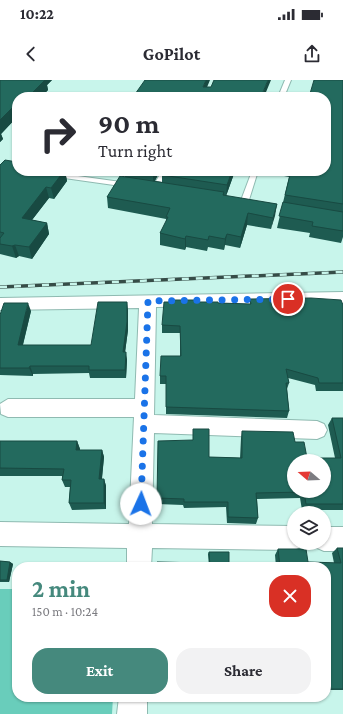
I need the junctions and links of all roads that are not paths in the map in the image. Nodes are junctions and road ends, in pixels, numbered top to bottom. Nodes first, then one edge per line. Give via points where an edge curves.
1 (288, 80) edge
2 (283, 92) edge
3 (60, 176) edge
4 (162, 176) edge
5 (253, 176) edge
6 (133, 185) edge
7 (156, 188) edge
8 (244, 203) edge
9 (343, 298) edge
10 (148, 301) junction
11 (0, 304) edge
12 (8, 408) dead end
13 (144, 416) junction
14 (317, 430) dead end
15 (0, 534) edge
16 (140, 536) junction
17 (287, 538) edge
18 (331, 539) edge
19 (343, 539) edge
20 (138, 562) edge
21 (133, 702) edge
22 (132, 714) edge

1 - 2 lane
3 - 6 lane
4 - 7 lane
5 - 8 lane
9 - 10 street
10 - 11 street
10 - 13 street
12 - 13 street
13 - 14 street
13 - 16 street
15 - 16 street
16 - 17 street
16 - 20 street
18 - 19 street
21 - 22 street

